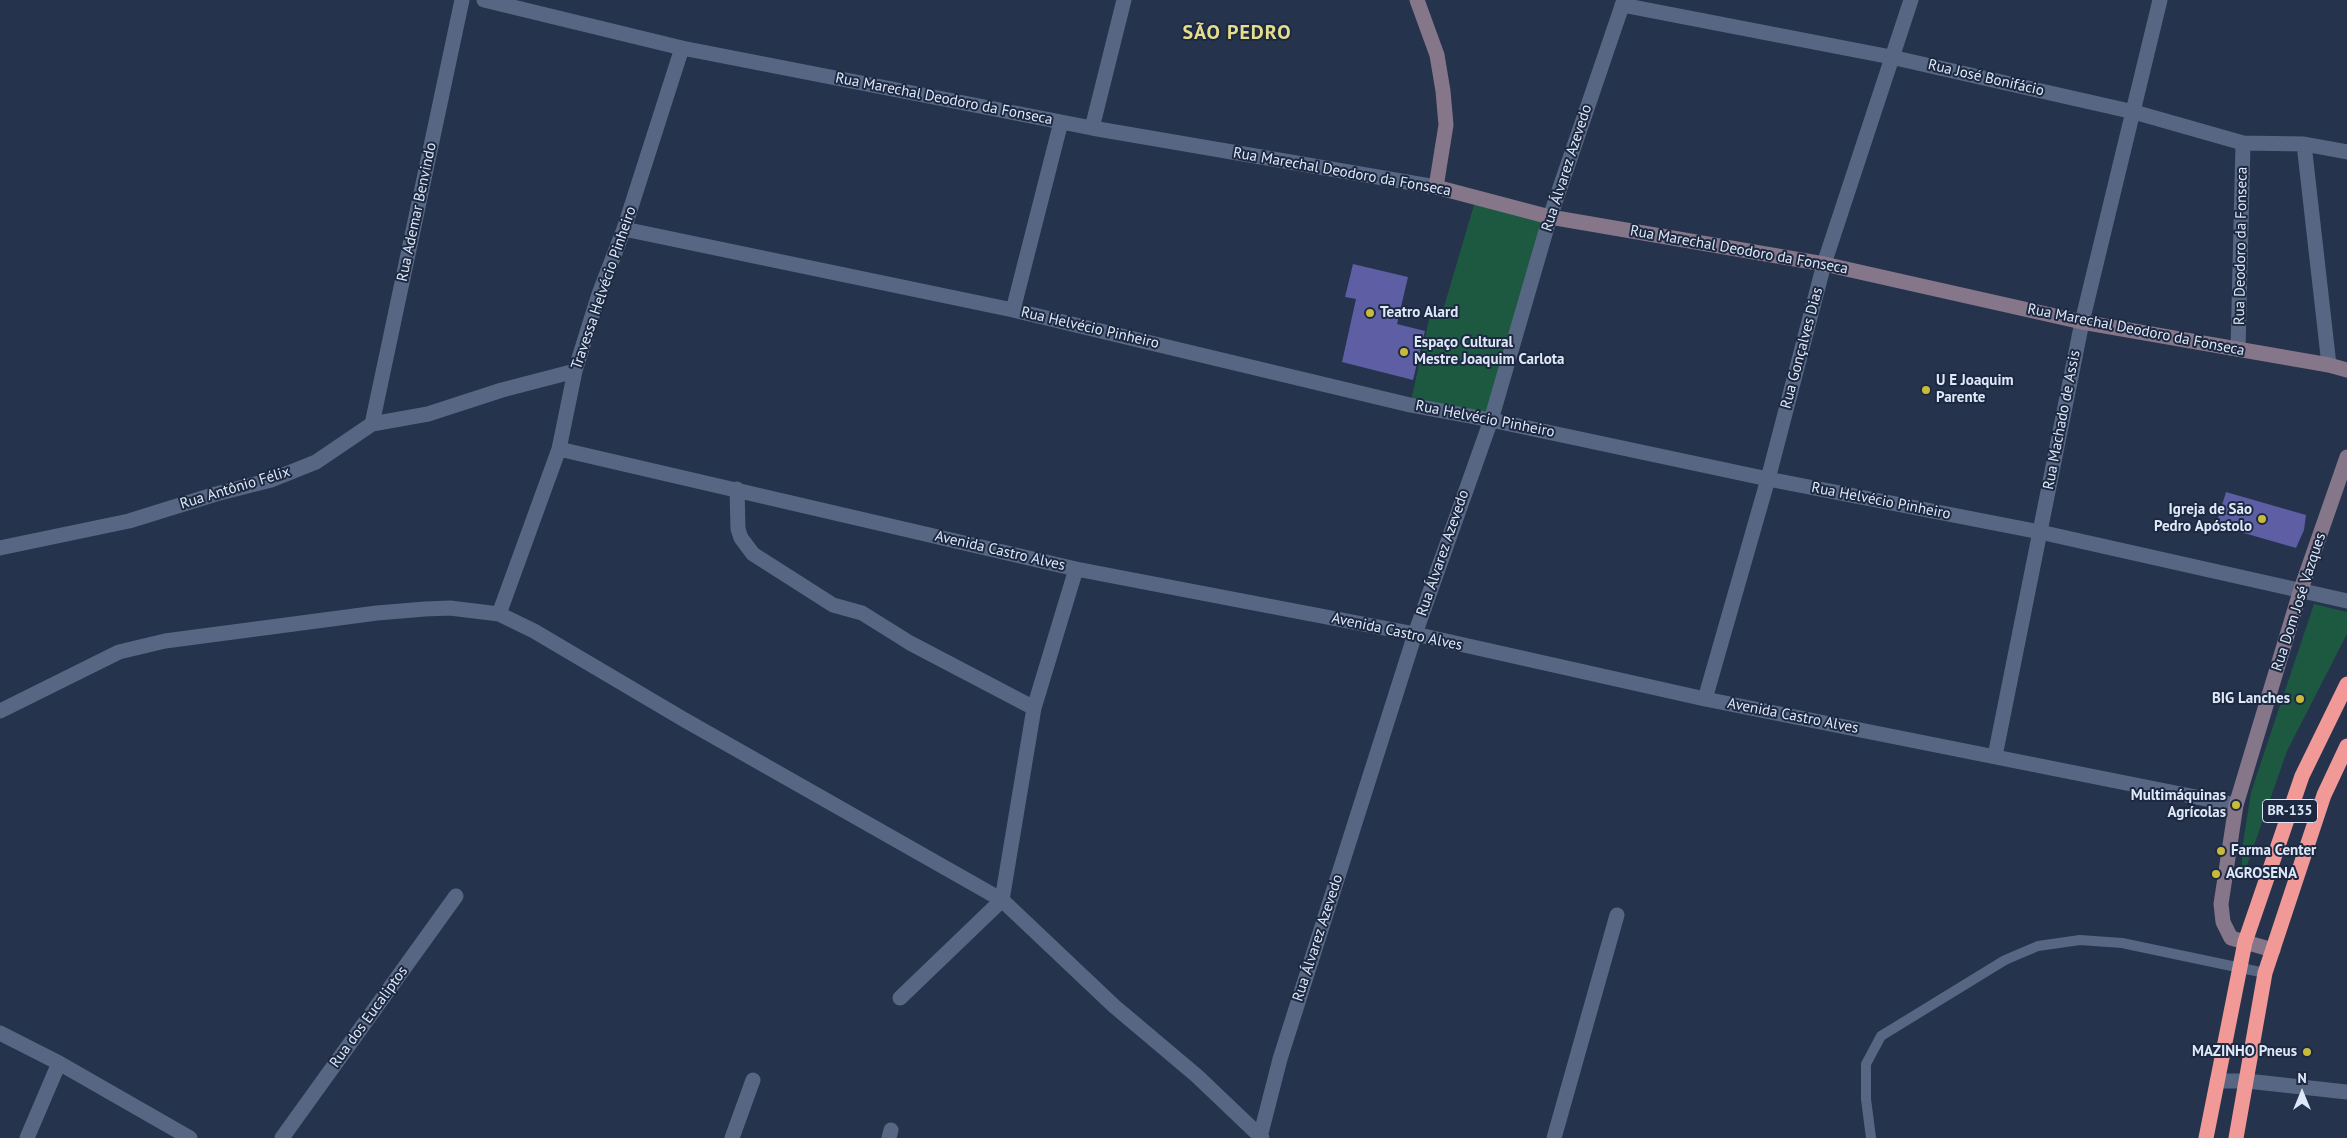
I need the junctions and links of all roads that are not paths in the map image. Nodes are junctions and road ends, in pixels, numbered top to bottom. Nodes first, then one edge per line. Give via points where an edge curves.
1 (462, 0) edge
2 (484, 0) edge
3 (1124, 0) edge
4 (1417, 0) edge
5 (1911, 0) edge
6 (2160, 0) edge
7 (1623, 2) edge
8 (682, 48) junction
9 (1891, 57) junction
10 (2134, 112) junction
11 (1061, 122) junction
12 (1092, 128) junction
13 (2243, 143) junction
14 (2304, 144) junction
15 (2347, 152) edge
16 (1436, 186) junction
17 (1550, 217) junction
18 (624, 229) junction
19 (1824, 264) junction
20 (1012, 310) junction
21 (2082, 322) junction
22 (2238, 349) junction
23 (2329, 365) junction
24 (2347, 370) edge
25 (574, 371) junction
26 (1491, 420) junction
27 (372, 424) junction
28 (559, 449) junction
29 (2347, 457) edge
30 (1768, 479) junction
31 (737, 489) junction
32 (2040, 532) junction
33 (0, 548) edge
34 (1076, 569) junction
35 (2301, 589) junction
36 (2347, 601) edge
37 (499, 614) junction
38 (1415, 634) junction
39 (2347, 684) edge
40 (1705, 699) junction
41 (1034, 708) junction
42 (0, 711) edge
43 (2347, 746) edge
44 (1995, 756) junction
45 (2236, 805) junction
46 (456, 896) dead end
47 (1002, 900) junction
48 (1617, 915) dead end
49 (2245, 942) junction
50 (2273, 950) junction
51 (2239, 967) junction
52 (2265, 973) junction
53 (900, 998) dead end
54 (0, 1033) edge
55 (59, 1063) junction
56 (752, 1080) dead end
57 (2217, 1081) junction
58 (2247, 1081) junction
59 (2347, 1092) edge
60 (1261, 1137) edge
61 (27, 1138) edge
62 (190, 1138) edge
63 (282, 1138) edge
64 (732, 1138) edge
65 (1554, 1138) edge
66 (1871, 1138) edge
67 (2206, 1138) edge
68 (2236, 1138) edge

1 - 27 street, Rua Ademar Benvindo
2 - 8 street, Rua Marechal Deodoro da Fonseca
3 - 12 street
4 - 16 street via 1437,55 1443,91 1446,125
5 - 9 street, Rua Gonçalves Dias
6 - 10 street, Rua Machado de Assis
7 - 9 street, Rua José Bonifácio
7 - 17 street, Rua Álvarez Azevedo
8 - 11 street, Rua Marechal Deodoro da Fonseca
8 - 18 street, Travessa Helvécio Pinheiro
9 - 10 street, Rua José Bonifácio
9 - 19 street, Rua Gonçalves Dias
10 - 13 street, Rua José Bonifácio
10 - 21 street, Rua Machado de Assis
11 - 12 street, Rua Marechal Deodoro da Fonseca
11 - 20 street
12 - 16 street, Rua Marechal Deodoro da Fonseca
13 - 14 street, Rua José Bonifácio
13 - 22 street, Rua Deodoro da Fonseca
14 - 15 street, Rua José Bonifácio
14 - 23 street
16 - 17 street, Rua Marechal Deodoro da Fonseca
17 - 19 street, Rua Marechal Deodoro da Fonseca
17 - 26 street, Rua Álvarez Azevedo
18 - 20 street, Rua Helvécio Pinheiro
18 - 25 street, Travessa Helvécio Pinheiro
19 - 21 street, Rua Marechal Deodoro da Fonseca
19 - 30 street, Rua Gonçalves Dias
20 - 26 street, Rua Helvécio Pinheiro via 1410,405
21 - 22 street, Rua Marechal Deodoro da Fonseca
21 - 32 street, Rua Machado de Assis
22 - 23 street, Rua Marechal Deodoro da Fonseca
23 - 24 street, Rua Marechal Deodoro da Fonseca
25 - 27 street, Rua Antônio Félix via 428,414
25 - 28 street, Travessa Helvécio Pinheiro
26 - 30 street, Rua Helvécio Pinheiro
26 - 38 street, Rua Álvarez Azevedo
27 - 33 street, Rua Antônio Félix via 316,462 271,480 129,521
28 - 31 street, Avenida Castro Alves
28 - 37 street, Travessa Helvécio Pinheiro
29 - 35 street, Rua Dom José Vazques
30 - 32 street, Rua Helvécio Pinheiro
30 - 40 street, Rua Gonçalves Dias
31 - 34 street, Avenida Castro Alves
31 - 41 street via 738,529 753,554 833,606 862,613 910,643
32 - 35 street, Rua Helvécio Pinheiro
32 - 44 street, Rua Machado de Assis
34 - 38 street, Avenida Castro Alves
34 - 41 street
35 - 36 street, Rua Helvécio Pinheiro
35 - 45 street, Rua Dom José Vazques
37 - 42 street via 450,608 425,609 165,641 119,652
37 - 47 street via 534,631
38 - 40 street, Avenida Castro Alves
38 - 60 street, Rua Álvarez Azevedo via 1280,1059
39 - 49 highway, BR-135 via 2302,776
40 - 44 street, Avenida Castro Alves
41 - 47 street
43 - 50 highway, BR-135 via 2324,795
44 - 45 street, Avenida Castro Alves
45 - 49 street, Rua Dom José Vazques via 2221,904 2227,932 2231,938
46 - 63 street, Rua dos Eucaliptos
47 - 53 street
47 - 60 street via 1114,1006 1197,1076
48 - 65 street
49 - 50 street, Rua Dom José Vazques
49 - 51 highway, BR-135
50 - 52 highway, BR-135
51 - 52 lane
51 - 57 highway, BR-135
51 - 66 lane via 2122,943 2080,940 2038,946 2005,960 1881,1036 1866,1064
52 - 58 highway, BR-135
54 - 55 street
55 - 61 street
55 - 62 street
56 - 64 street
57 - 58 street
57 - 67 highway, BR-135
58 - 59 street
58 - 68 highway, BR-135

